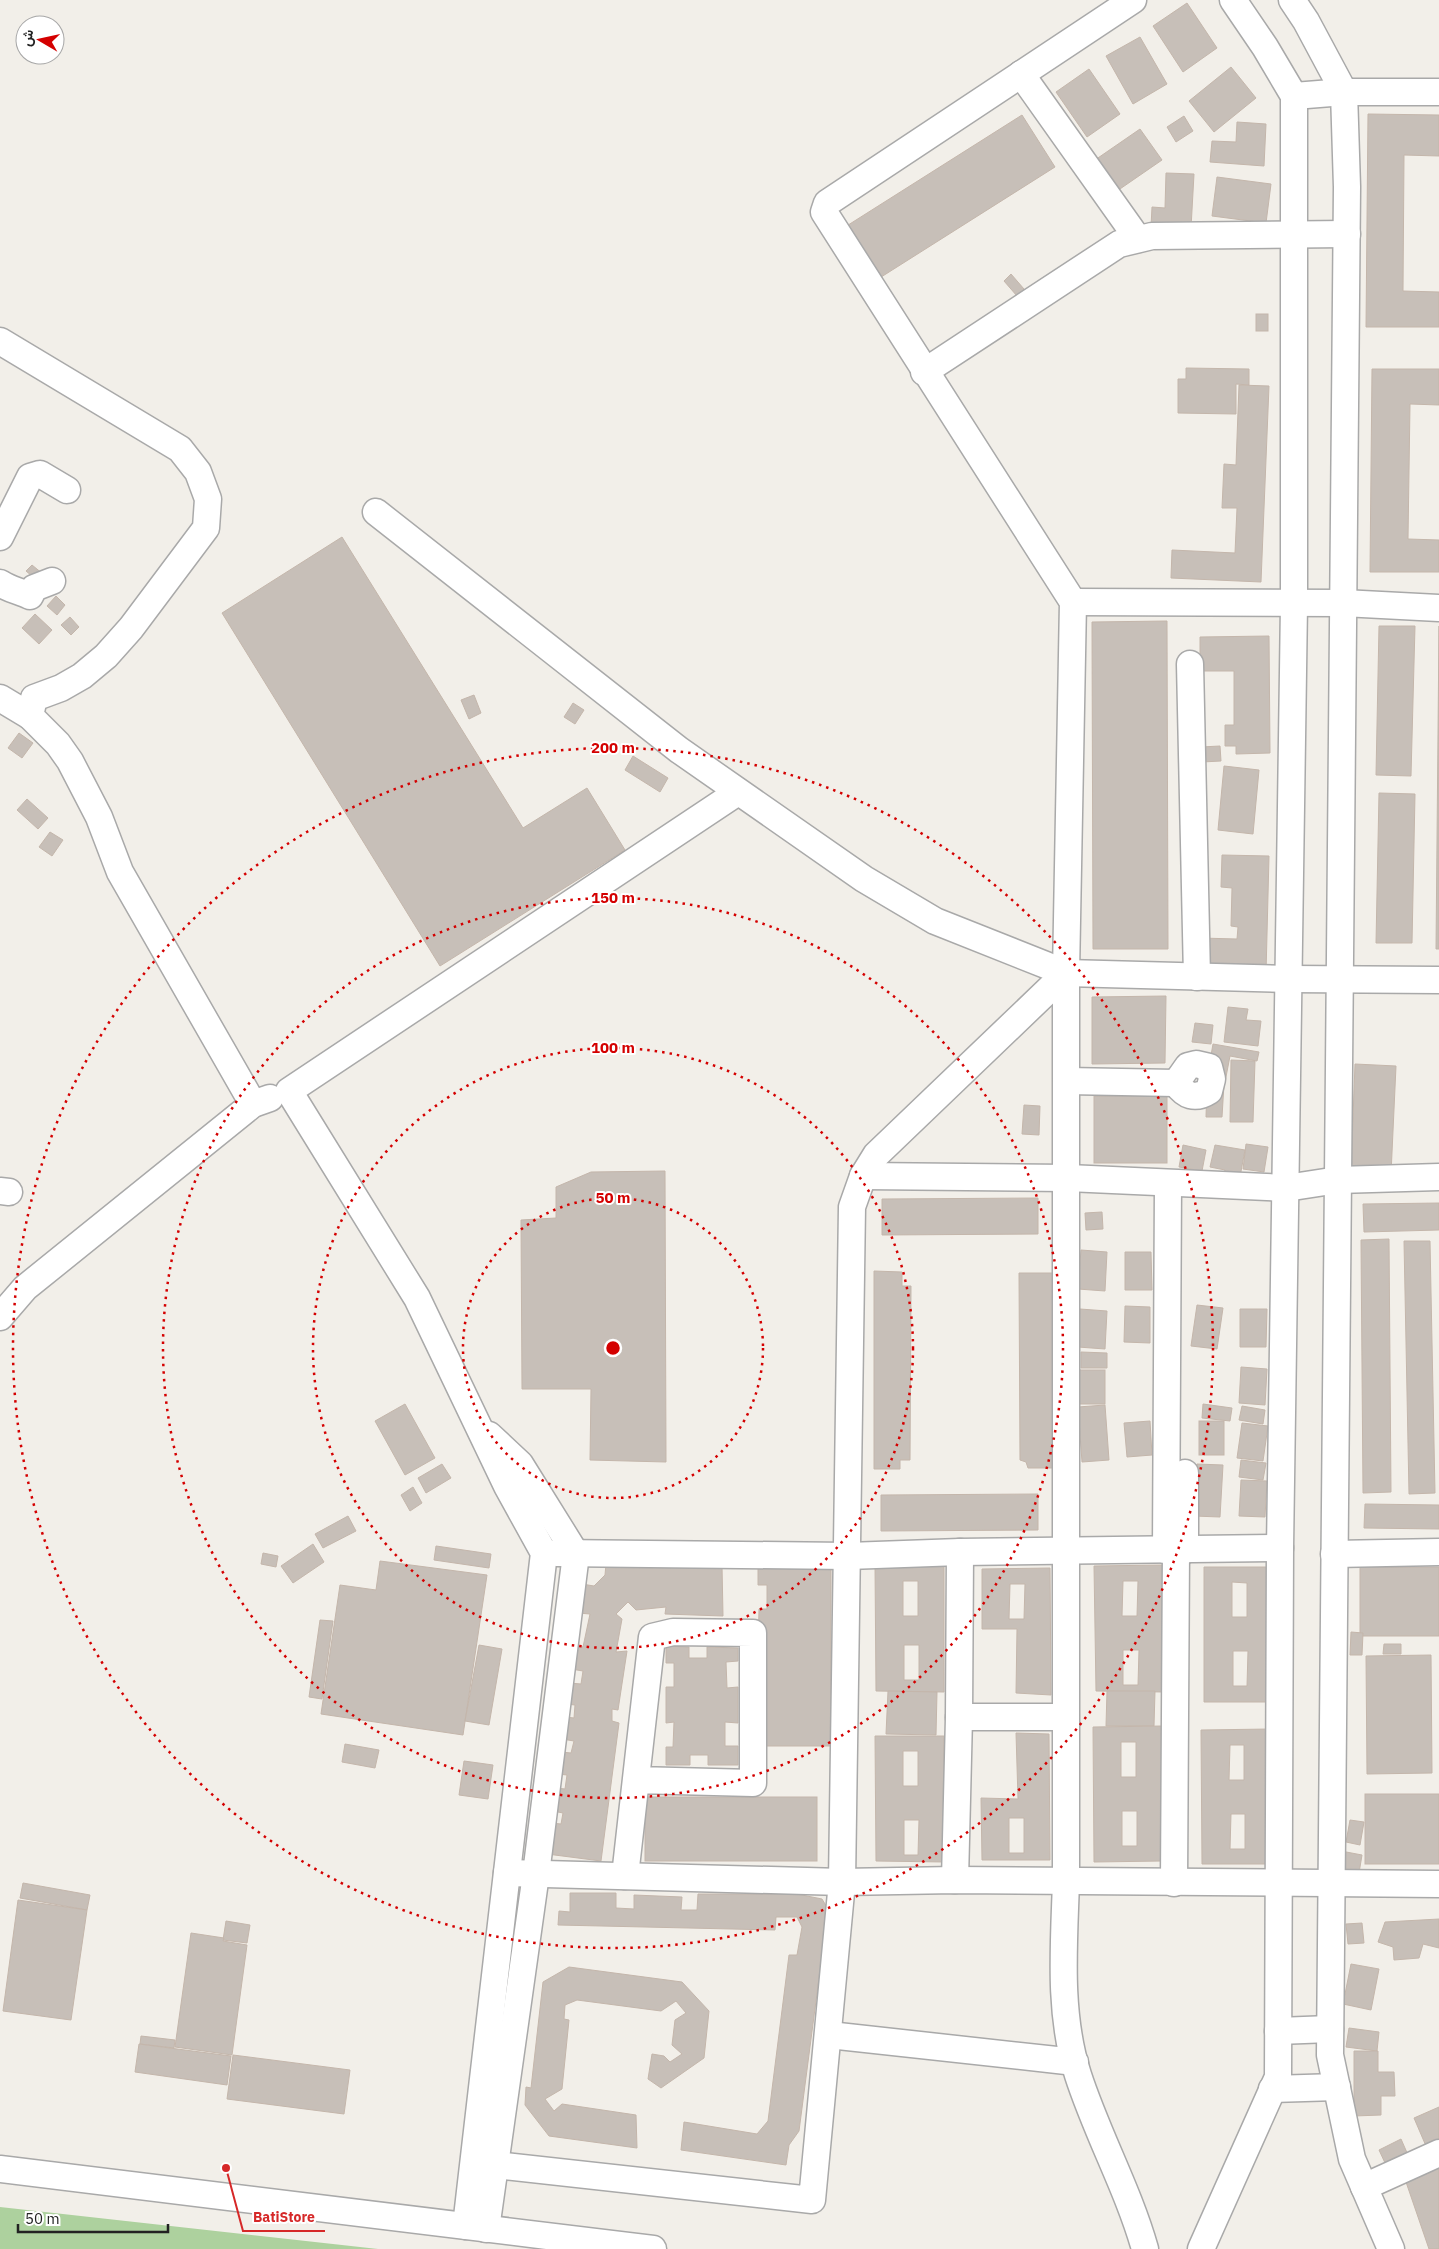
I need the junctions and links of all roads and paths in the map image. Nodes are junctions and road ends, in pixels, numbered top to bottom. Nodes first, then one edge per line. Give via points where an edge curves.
1 (1133, 0) edge
2 (1233, 0) edge
3 (1292, 0) edge
4 (1021, 74) junction
5 (1344, 92) junction
6 (1439, 92) edge
7 (1294, 96) junction
8 (1347, 234) junction
9 (1294, 235) junction
10 (1138, 239) junction
11 (0, 341) edge
12 (924, 372) junction
13 (67, 490) dead end
14 (376, 512) dead end
15 (0, 537) edge
16 (52, 581) dead end
17 (0, 583) edge
18 (1073, 602) junction
19 (1343, 603) junction
20 (1294, 604) junction
21 (1439, 608) edge
22 (1190, 664) dead end
23 (0, 698) edge
24 (30, 716) junction
25 (738, 792) junction
26 (1066, 974) junction
27 (1197, 977) junction
28 (1290, 979) junction
29 (1339, 980) junction
30 (1439, 980) edge
31 (1067, 1081) junction
32 (1176, 1083) dead end
33 (289, 1091) junction
34 (254, 1104) junction
35 (863, 1176) junction
36 (1068, 1178) junction
37 (1439, 1178) edge
38 (1338, 1180) junction
39 (1177, 1184) junction
40 (1286, 1188) junction
41 (0, 1317) edge
42 (478, 1424) junction
43 (1280, 1548) junction
44 (1066, 1550) junction
45 (1176, 1550) junction
46 (960, 1552) junction
47 (1439, 1552) edge
48 (544, 1553) junction
49 (576, 1554) junction
50 (1334, 1554) junction
51 (848, 1556) junction
52 (960, 1717) junction
53 (1065, 1717) junction
54 (636, 1780) junction
55 (507, 1873) junction
56 (536, 1874) junction
57 (625, 1876) junction
58 (955, 1880) junction
59 (1066, 1881) junction
60 (842, 1882) junction
61 (1174, 1883) junction
62 (1279, 1884) junction
63 (1332, 1884) junction
64 (1439, 1884) edge
65 (1330, 2029) junction
66 (1278, 2031) junction
67 (829, 2035) junction
68 (1075, 2062) junction
69 (1337, 2087) junction
70 (1272, 2089) junction
71 (1439, 2153) edge
72 (495, 2165) junction
73 (0, 2169) edge
74 (1364, 2187) junction
75 (476, 2227) junction
76 (653, 2249) edge
77 (1146, 2249) edge
78 (1201, 2249) edge
79 (1391, 2249) edge

1 - 4 street
2 - 7 street
3 - 5 street
4 - 10 street
4 - 12 street via 824,208 825,217
5 - 6 street
5 - 7 street
5 - 8 street
7 - 9 street
8 - 9 street
8 - 19 street
9 - 10 street via 1152,236
9 - 20 street
10 - 12 street via 1119,244
11 - 24 street via 180,450 198,472 208,499 206,528 131,628 106,656 82,676 34,698
12 - 18 street
13 - 15 street via 40,474 30,477
14 - 25 street via 679,750
16 - 17 street via 34,588 30,596
18 - 20 street
18 - 26 street
19 - 20 street
19 - 21 street
19 - 29 street
20 - 28 street
22 - 27 street
23 - 24 street
24 - 34 street via 70,761 99,817 120,872
25 - 26 street via 864,879 935,921
25 - 33 street
26 - 27 street
26 - 31 street
26 - 35 street via 876,1155
27 - 28 street
28 - 29 street
28 - 40 street
29 - 30 street
29 - 38 street
31 - 32 street
31 - 36 street
33 - 34 street
33 - 42 street via 416,1298
34 - 41 street via 25,1288
35 - 36 street
35 - 51 street via 852,1207
36 - 39 street
36 - 44 street
37 - 38 street
38 - 40 street
38 - 50 street
39 - 40 street
39 - 45 street
40 - 43 street
42 - 48 street
42 - 49 street via 520,1464
43 - 45 street
43 - 62 street
44 - 45 street
44 - 46 street
44 - 53 street
45 - 61 street
46 - 51 street
46 - 52 street
47 - 50 street
48 - 49 street
48 - 55 street
49 - 51 street
49 - 56 street
50 - 63 street
51 - 60 street
52 - 53 street
52 - 58 street
53 - 59 street
54 - 54 street via 652,1637 673,1632 752,1633 753,1783
54 - 57 street
55 - 56 street
55 - 75 street
56 - 57 street
56 - 72 street
57 - 60 street
58 - 59 street
58 - 60 street
59 - 61 street
59 - 68 street via 1064,1981 1067,2031
60 - 67 street
61 - 62 street
62 - 63 street
62 - 66 street
63 - 64 street
63 - 65 street
65 - 66 street
65 - 69 street via 1330,2055
66 - 70 street via 1278,2077
67 - 68 street
67 - 72 street via 812,2200
68 - 77 street
69 - 70 street
69 - 74 street via 1352,2159
70 - 78 street
71 - 74 street
72 - 75 street
73 - 75 street
74 - 79 street
75 - 76 street

